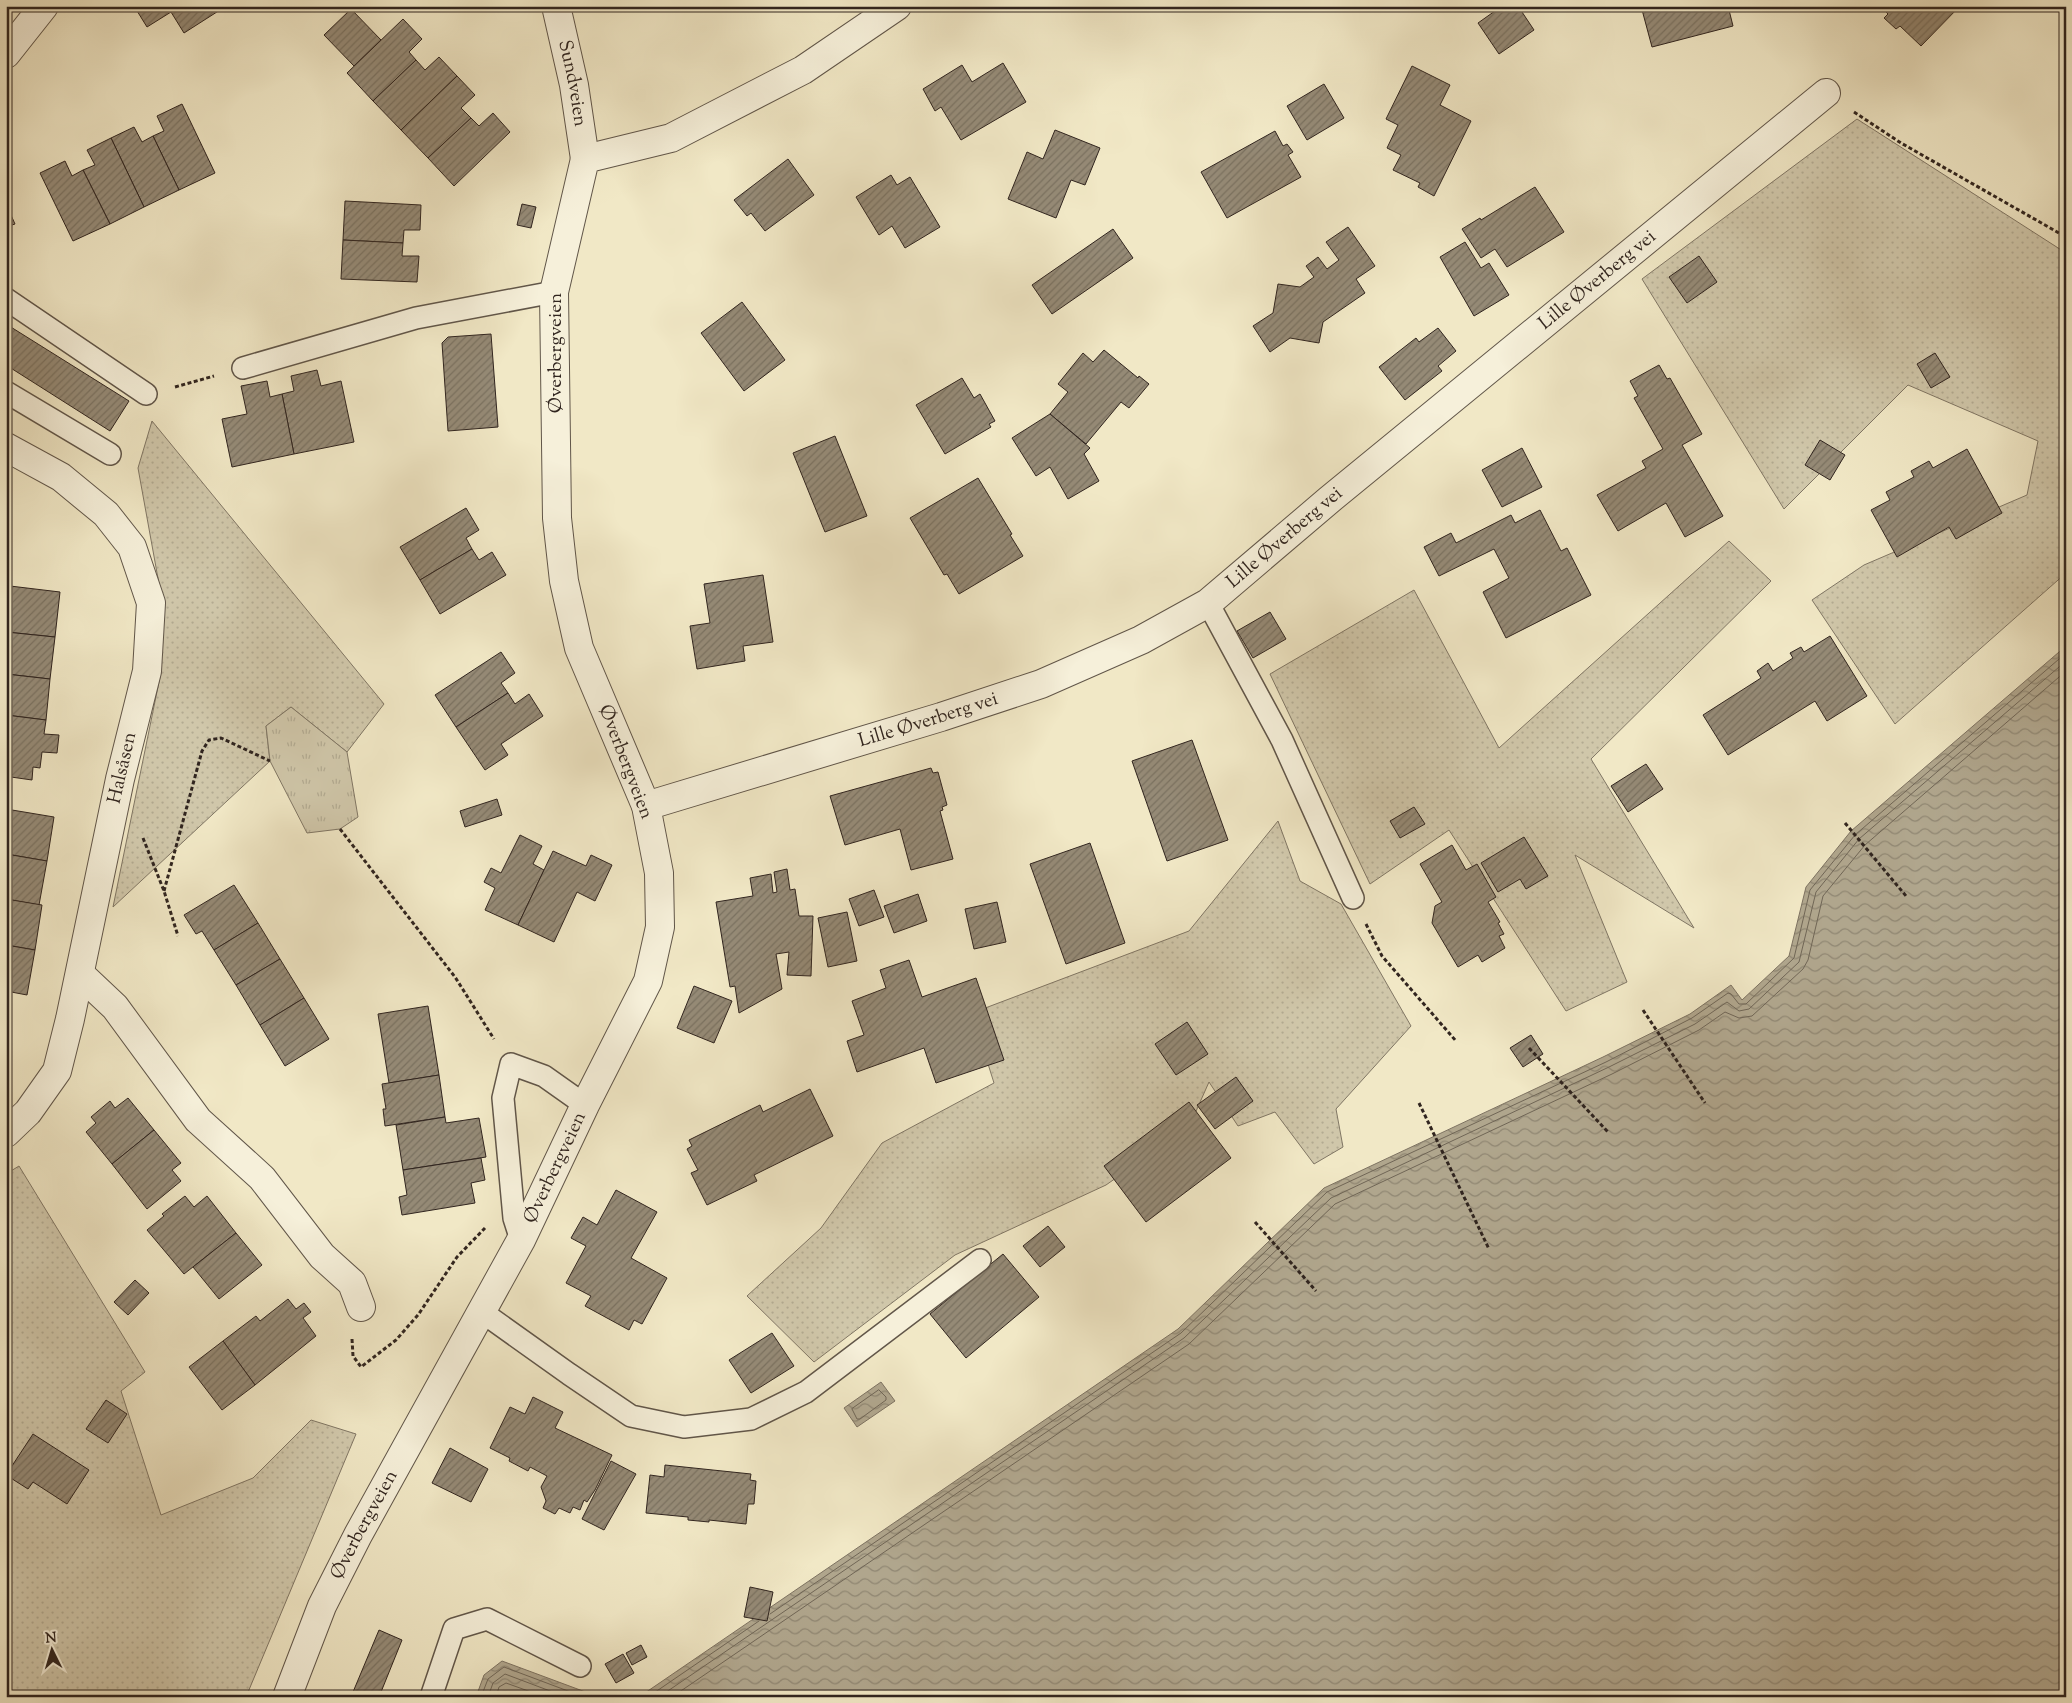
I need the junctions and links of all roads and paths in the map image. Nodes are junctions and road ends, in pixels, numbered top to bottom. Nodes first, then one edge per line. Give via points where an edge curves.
1 (44, 6) edge
2 (556, 6) edge
3 (897, 6) edge
4 (6, 54) edge
5 (1826, 93) joint
6 (585, 159) junction
7 (2066, 237) edge
8 (554, 292) junction
9 (6, 299) edge
10 (243, 368) joint
11 (6, 392) edge
12 (146, 394) joint
13 (6, 447) edge
14 (110, 454) dead end
15 (1208, 603) junction
16 (270, 761) dead end
17 (646, 806) junction
18 (1845, 823) dead end
19 (340, 829) dead end
20 (140, 830) dead end
21 (164, 891) junction
22 (1906, 896) dead end
23 (1353, 898) joint
24 (178, 936) dead end
25 (80, 974) junction
26 (1644, 1010) dead end
27 (1456, 1041) dead end
28 (1529, 1048) dead end
29 (511, 1064) junction
30 (1419, 1103) dead end
31 (1705, 1103) dead end
32 (585, 1105) junction
33 (1608, 1132) dead end
34 (6, 1133) edge
35 (1255, 1222) dead end
36 (518, 1229) junction
37 (1489, 1249) dead end
38 (980, 1260) dead end
39 (1316, 1291) dead end
40 (362, 1307) joint
41 (482, 1312) junction
42 (580, 1666) dead end
43 (287, 1697) edge
44 (431, 1697) edge

1 - 4 street
2 - 6 street, Sundveien via 574,85
3 - 6 street via 803,70 671,138
5 - 7 path via 1901,143
5 - 15 street, Lille Øverberg vei via 1328,500
6 - 8 street, Øverbergveien
8 - 10 lane via 416,318
8 - 17 street, Øverbergveien via 557,518 564,580 579,648
9 - 12 lane
10 - 12 path
11 - 14 lane
13 - 25 street, Halsåsen via 61,477 106,514 132,547 151,603 147,671 120,779
15 - 17 street, Lille Øverberg vei via 1141,640 1041,684
15 - 23 lane via 1282,740
16 - 21 path via 221,738 209,740 202,751
17 - 32 street, Øverbergveien via 659,873 660,927 648,981
18 - 22 path
19 - 29 path via 455,977
20 - 21 path
21 - 24 path
23 - 27 path via 1382,956
25 - 34 street, Halsåsen via 57,1071 28,1112
25 - 40 street via 115,1007 198,1120 262,1178 322,1256 352,1283
26 - 31 path
28 - 33 path
29 - 32 lane via 544,1076
29 - 36 lane via 503,1098
30 - 37 path
32 - 36 street, Øverbergveien
35 - 39 path
36 - 40 path via 499,1231 486,1227 457,1256 407,1328 361,1366 353,1356 352,1341
36 - 41 street, Øverbergveien
38 - 41 lane via 806,1392 750,1419 684,1427 631,1416
41 - 43 street, Øverbergveien via 353,1544 322,1606
42 - 44 lane via 487,1619 454,1629

